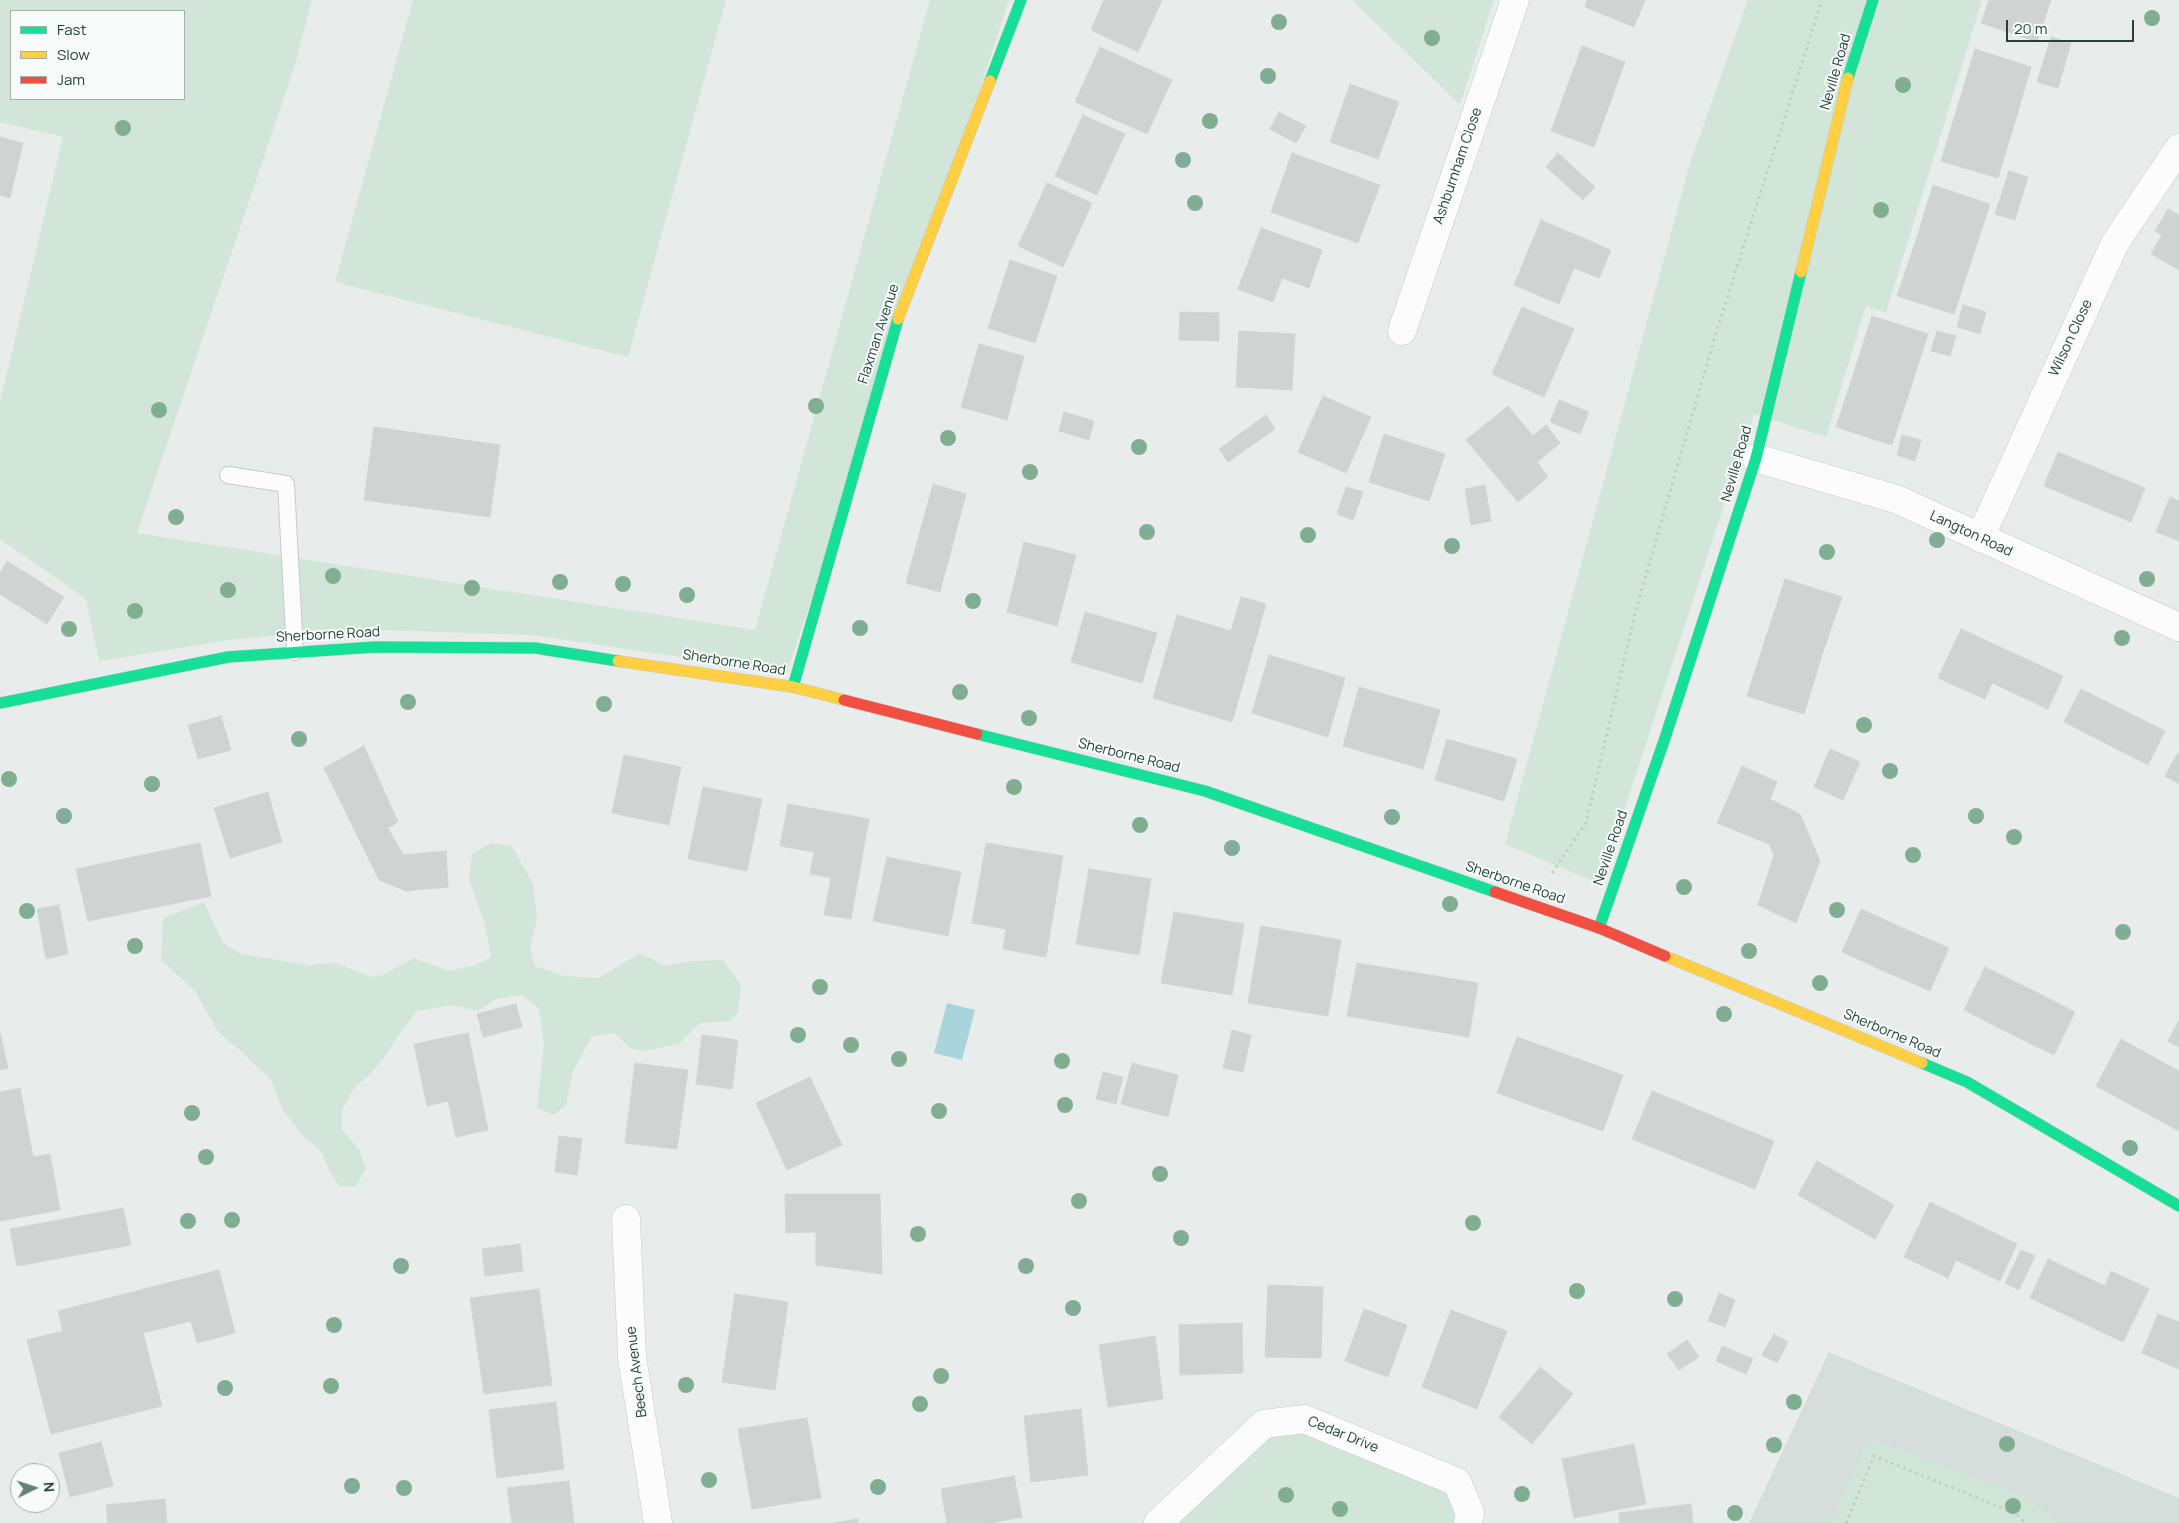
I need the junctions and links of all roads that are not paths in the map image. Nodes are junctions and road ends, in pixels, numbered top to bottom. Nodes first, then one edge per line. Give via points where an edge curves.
1 (1021, 0) edge
2 (1515, 0) edge
3 (1873, 0) edge
4 (2179, 148) edge
5 (1402, 331) dead end
6 (1756, 458) junction
7 (228, 475) dead end
8 (1980, 538) junction
9 (2179, 627) edge
10 (295, 652) junction
11 (793, 687) junction
12 (0, 703) edge
13 (1599, 928) junction
14 (2179, 1206) edge
15 (626, 1219) dead end
16 (658, 1523) edge
17 (1158, 1523) edge
18 (1468, 1523) edge

1 - 11 street, Flaxman Avenue via 896,325
2 - 5 street, Ashburnham Close
3 - 6 street, Neville Road via 1846,83
4 - 8 street, Wilson Close via 2115,243
6 - 8 street, Langton Road via 1896,499
6 - 13 street, Neville Road
7 - 10 lane via 286,484
8 - 9 street, Langton Road
10 - 11 street, Sherborne Road via 375,647 534,648
10 - 12 street, Sherborne Road via 228,657
11 - 13 street, Sherborne Road via 1205,791
13 - 14 street, Sherborne Road via 1967,1082
15 - 16 street, Beech Avenue via 632,1357
17 - 18 street, Cedar Drive via 1264,1424 1304,1418 1457,1482 1470,1513

